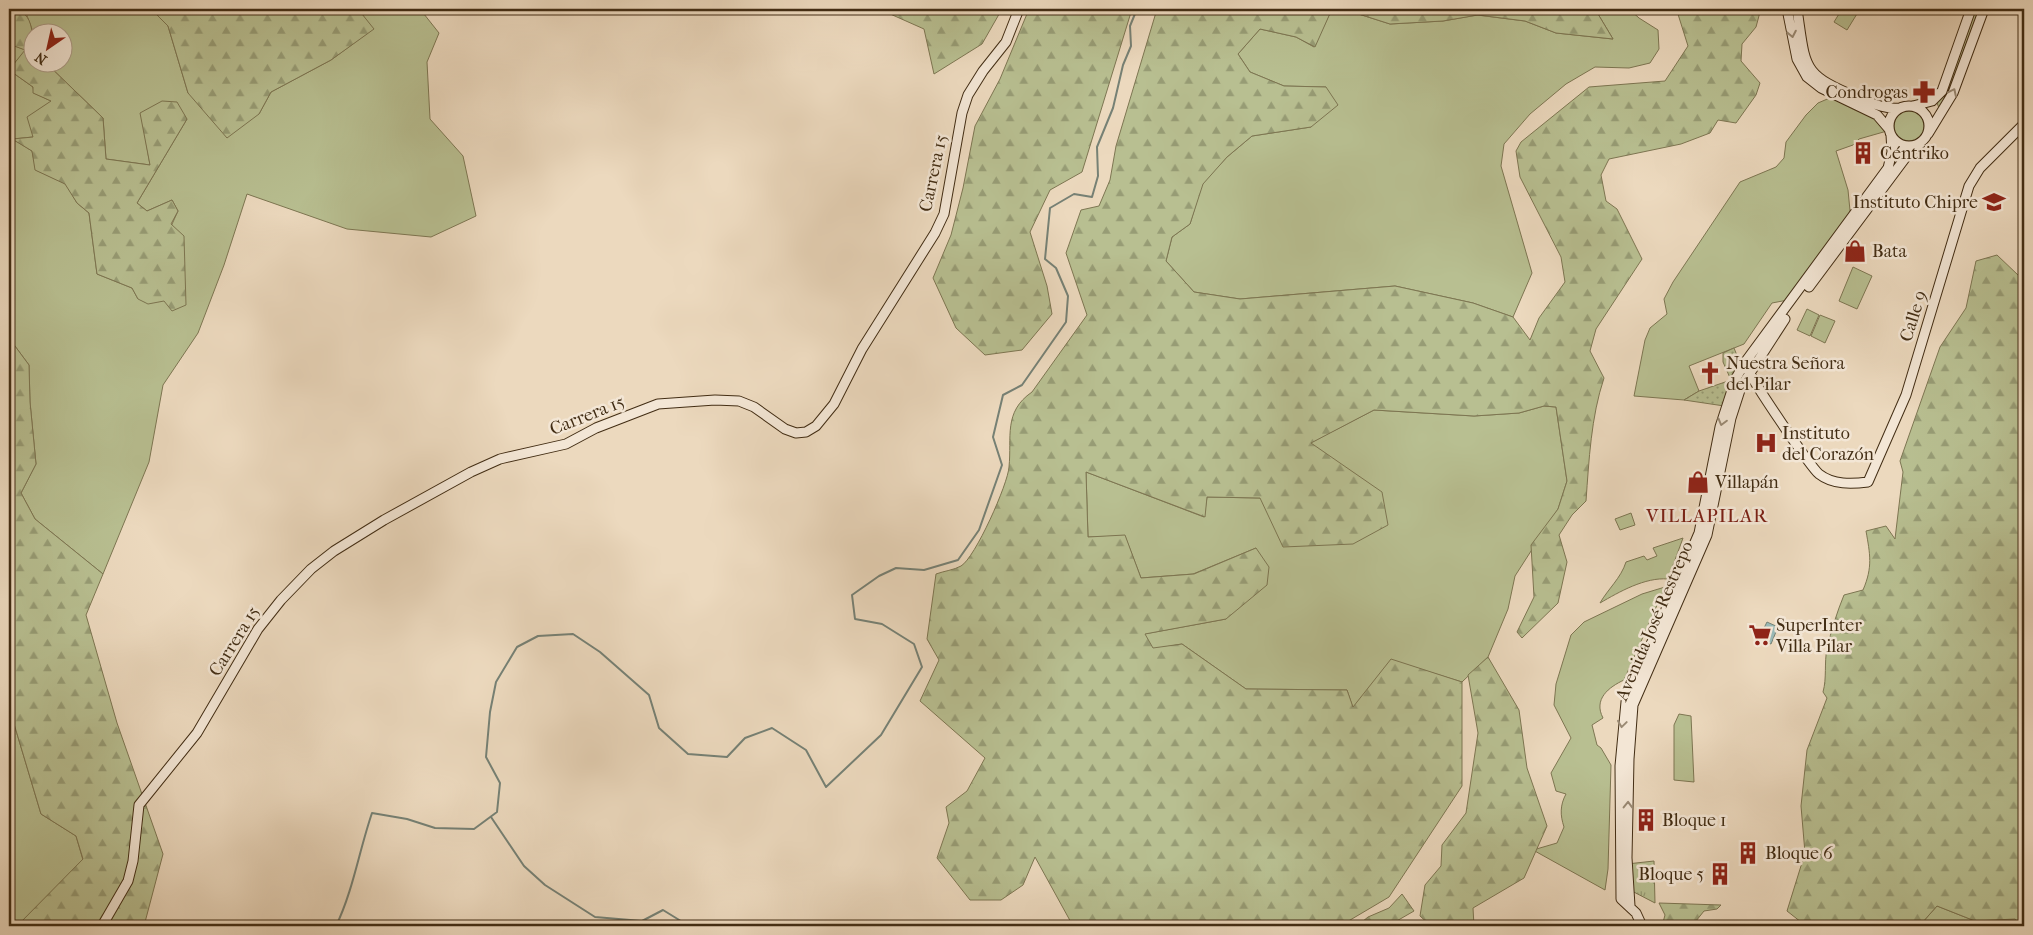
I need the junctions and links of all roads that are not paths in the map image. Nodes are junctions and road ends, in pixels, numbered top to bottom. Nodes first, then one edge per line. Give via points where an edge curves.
1 (1019, 9) edge
2 (1787, 9) edge
3 (1797, 9) edge
4 (1971, 9) edge
5 (1984, 9) edge
6 (1913, 106) junction
7 (1900, 108) junction
8 (2024, 124) edge
9 (1890, 132) junction
10 (1928, 134) junction
11 (1921, 143) junction
12 (1746, 361) junction
13 (1749, 372) junction
14 (1630, 906) junction
15 (102, 926) edge
16 (1642, 926) edge

1 - 15 main road, Carrera 15 via 1006,42 968,95 944,214 862,350 834,404 816,426 796,433 785,429 754,406 739,401 658,404 596,428 566,444 500,459 471,472 334,551 311,569 258,629 197,733 139,805 128,881
2 -> 9 main road via 1797,59 1807,77 1821,88 1876,115
3 - 7 main road via 1806,61 1817,78 1875,104
4 - 6 main road via 1942,91 1932,101
10 -> 5 main road via 1953,93
6 - 7 main road
6 - 10 main road via 1927,117
7 - 9 main road via 1891,116
8 - 13 main road, Calle 9 via 1980,168 1969,186 1906,395 1868,482 1837,482 1818,473
9 - 11 main road via 1904,146
9 - 12 main road, Avenida José Restrepo via 1892,154 1888,168
10 - 11 main road
11 - 13 main road, Avenida José Restrepo via 1909,153
12 - 13 main road
12 -> 14 main road, Avenida José Restrepo via 1736,378 1723,417 1699,533 1626,702 1620,766 1621,899
14 -> 13 main road, Avenida José Restrepo via 1627,864 1633,705 1708,534 1731,418
14 - 16 main road

